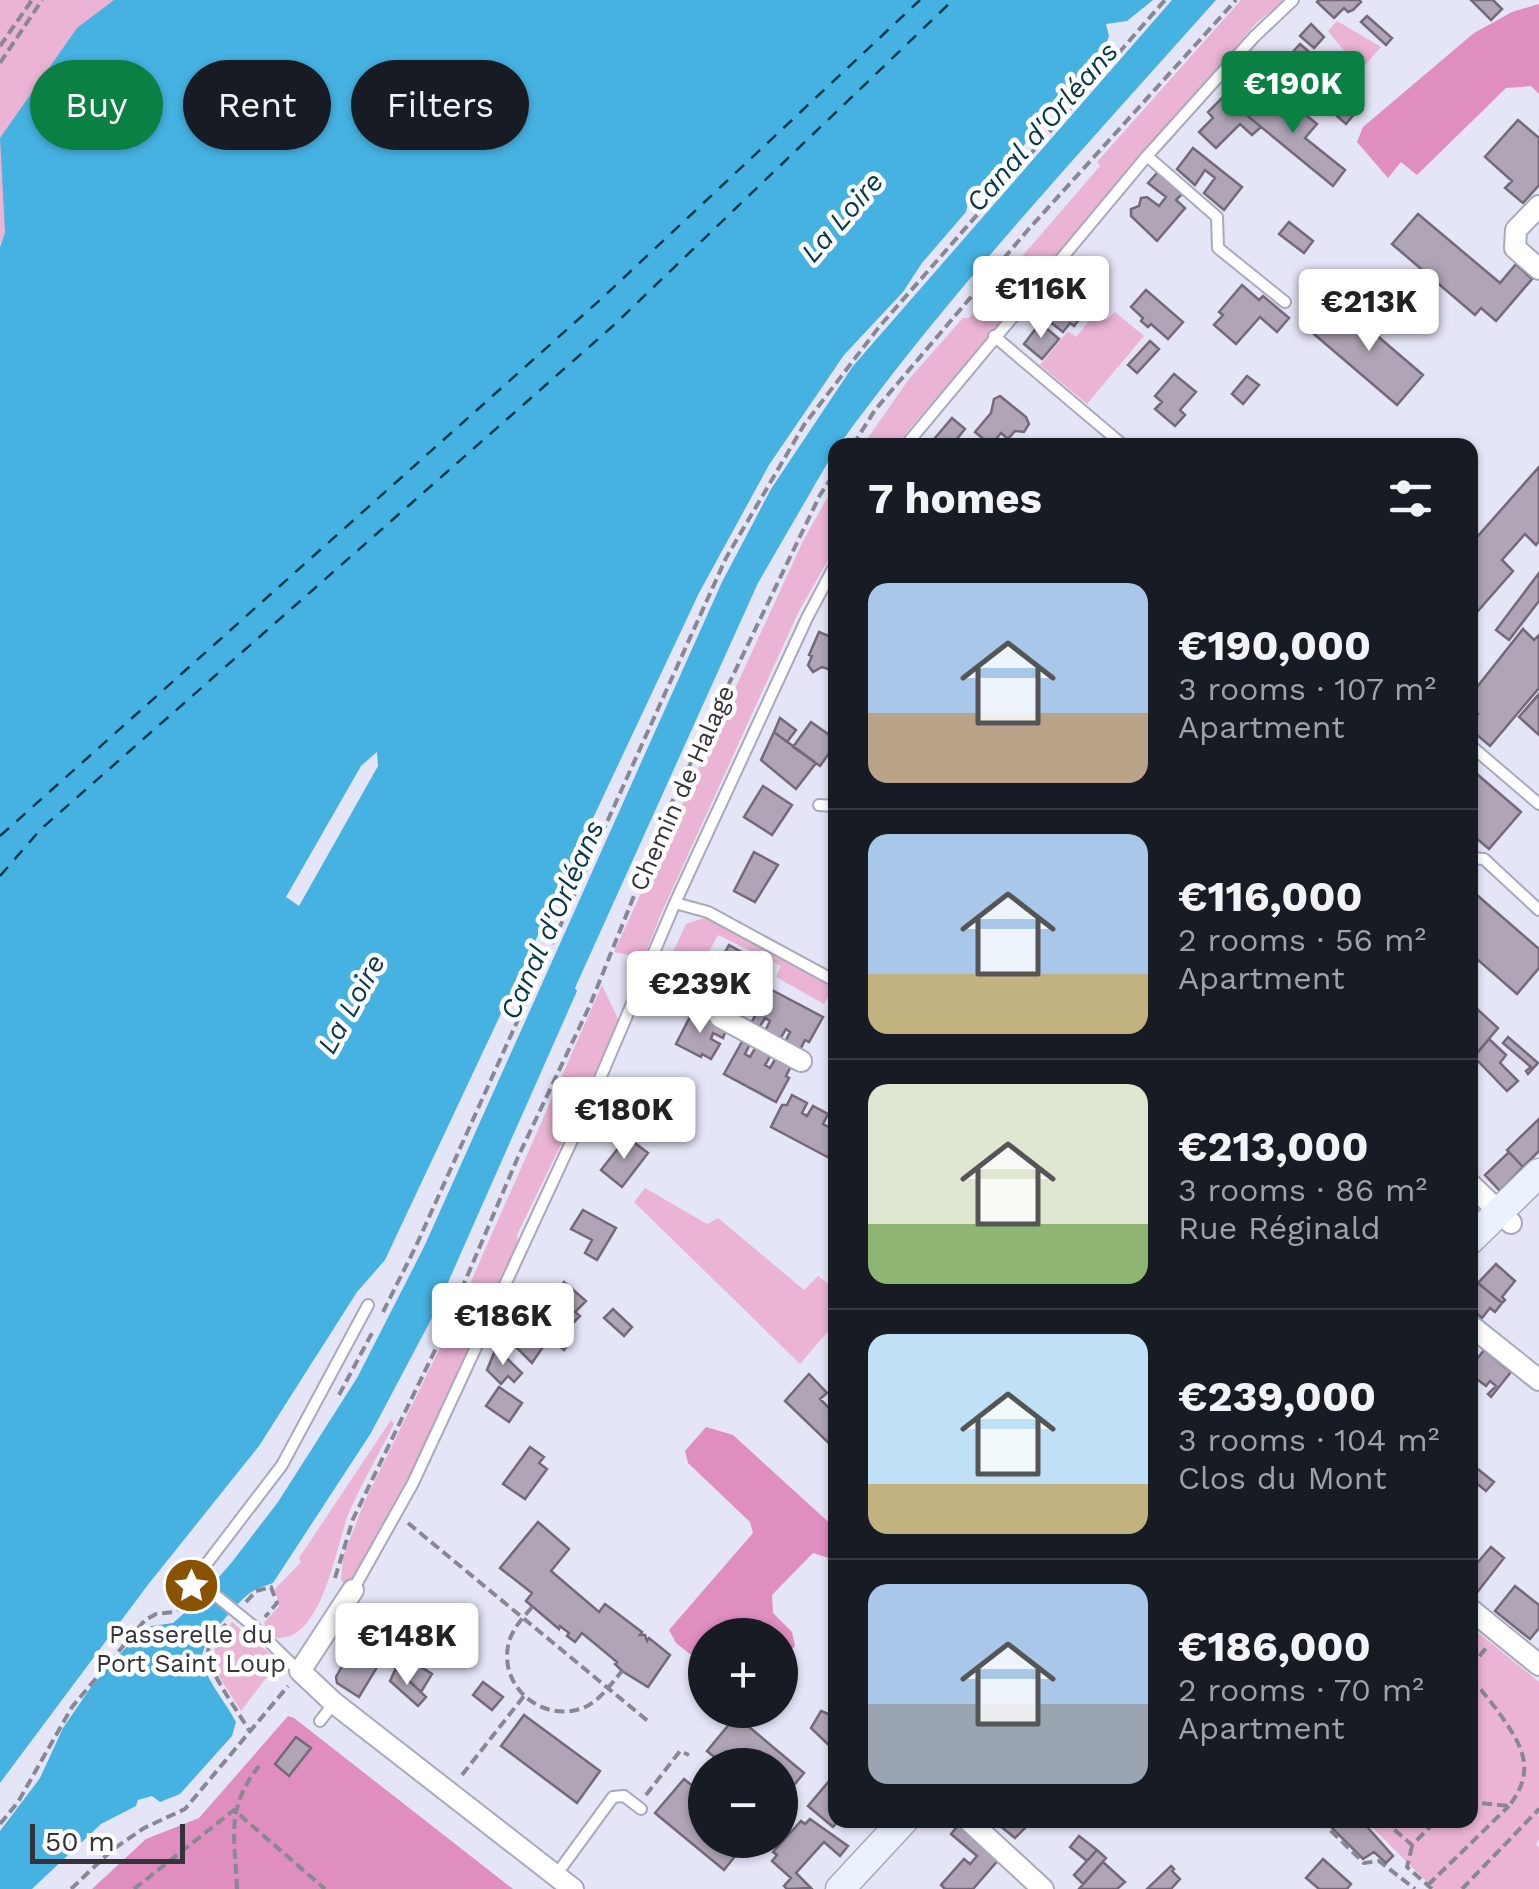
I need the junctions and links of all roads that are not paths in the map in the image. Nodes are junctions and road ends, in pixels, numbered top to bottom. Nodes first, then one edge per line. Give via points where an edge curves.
1 (1292, 0) edge
2 (1147, 156) junction
3 (1539, 206) edge
4 (1539, 269) edge
5 (1285, 302) dead end
6 (994, 336) junction
7 (912, 438) edge
8 (1114, 438) edge
9 (828, 578) edge
10 (1478, 752) edge
11 (1539, 804) edge
12 (819, 806) dead end
13 (828, 806) edge
14 (1478, 859) edge
15 (675, 903) junction
16 (1539, 910) edge
17 (828, 977) edge
18 (644, 978) junction
19 (801, 1061) dead end
20 (1539, 1173) edge
21 (1478, 1191) edge
22 (1539, 1197) edge
23 (1506, 1217) junction
24 (1478, 1235) edge
25 (1478, 1252) edge
26 (368, 1305) dead end
27 (1478, 1331) edge
28 (1539, 1380) edge
29 (350, 1595) joint
30 (1478, 1616) edge
31 (1539, 1665) edge
32 (294, 1678) junction
33 (334, 1703) junction
34 (320, 1722) dead end
35 (639, 1808) road end
36 (897, 1828) edge
37 (977, 1828) edge
38 (556, 1876) junction
39 (573, 1889) edge
40 (840, 1889) edge
41 (1043, 1889) edge

1 - 2 lane
2 - 5 lane via 1217,217 1218,248
2 - 6 lane
3 - 4 street via 1516,230 1515,248
6 - 7 lane
6 - 8 lane
9 - 15 lane, Chemin de Halage
10 - 11 lane
12 - 13 lane
14 - 16 lane
15 - 17 lane via 708,912
15 - 18 lane, Chemin de Halage
18 - 19 street
18 - 29 lane, Chemin de Halage via 421,1466
20 - 23 main road
21 - 23 street
22 - 23 main road
23 - 24 main road
23 - 25 main road
26 - 32 lane, bridge via 282,1465 198,1575 252,1625
27 - 28 street
29 - 32 street
30 - 31 street
32 - 33 street
33 - 34 lane
33 - 38 street
35 - 38 lane via 624,1796 613,1798
36 - 40 main road
37 - 41 street
38 - 39 street

